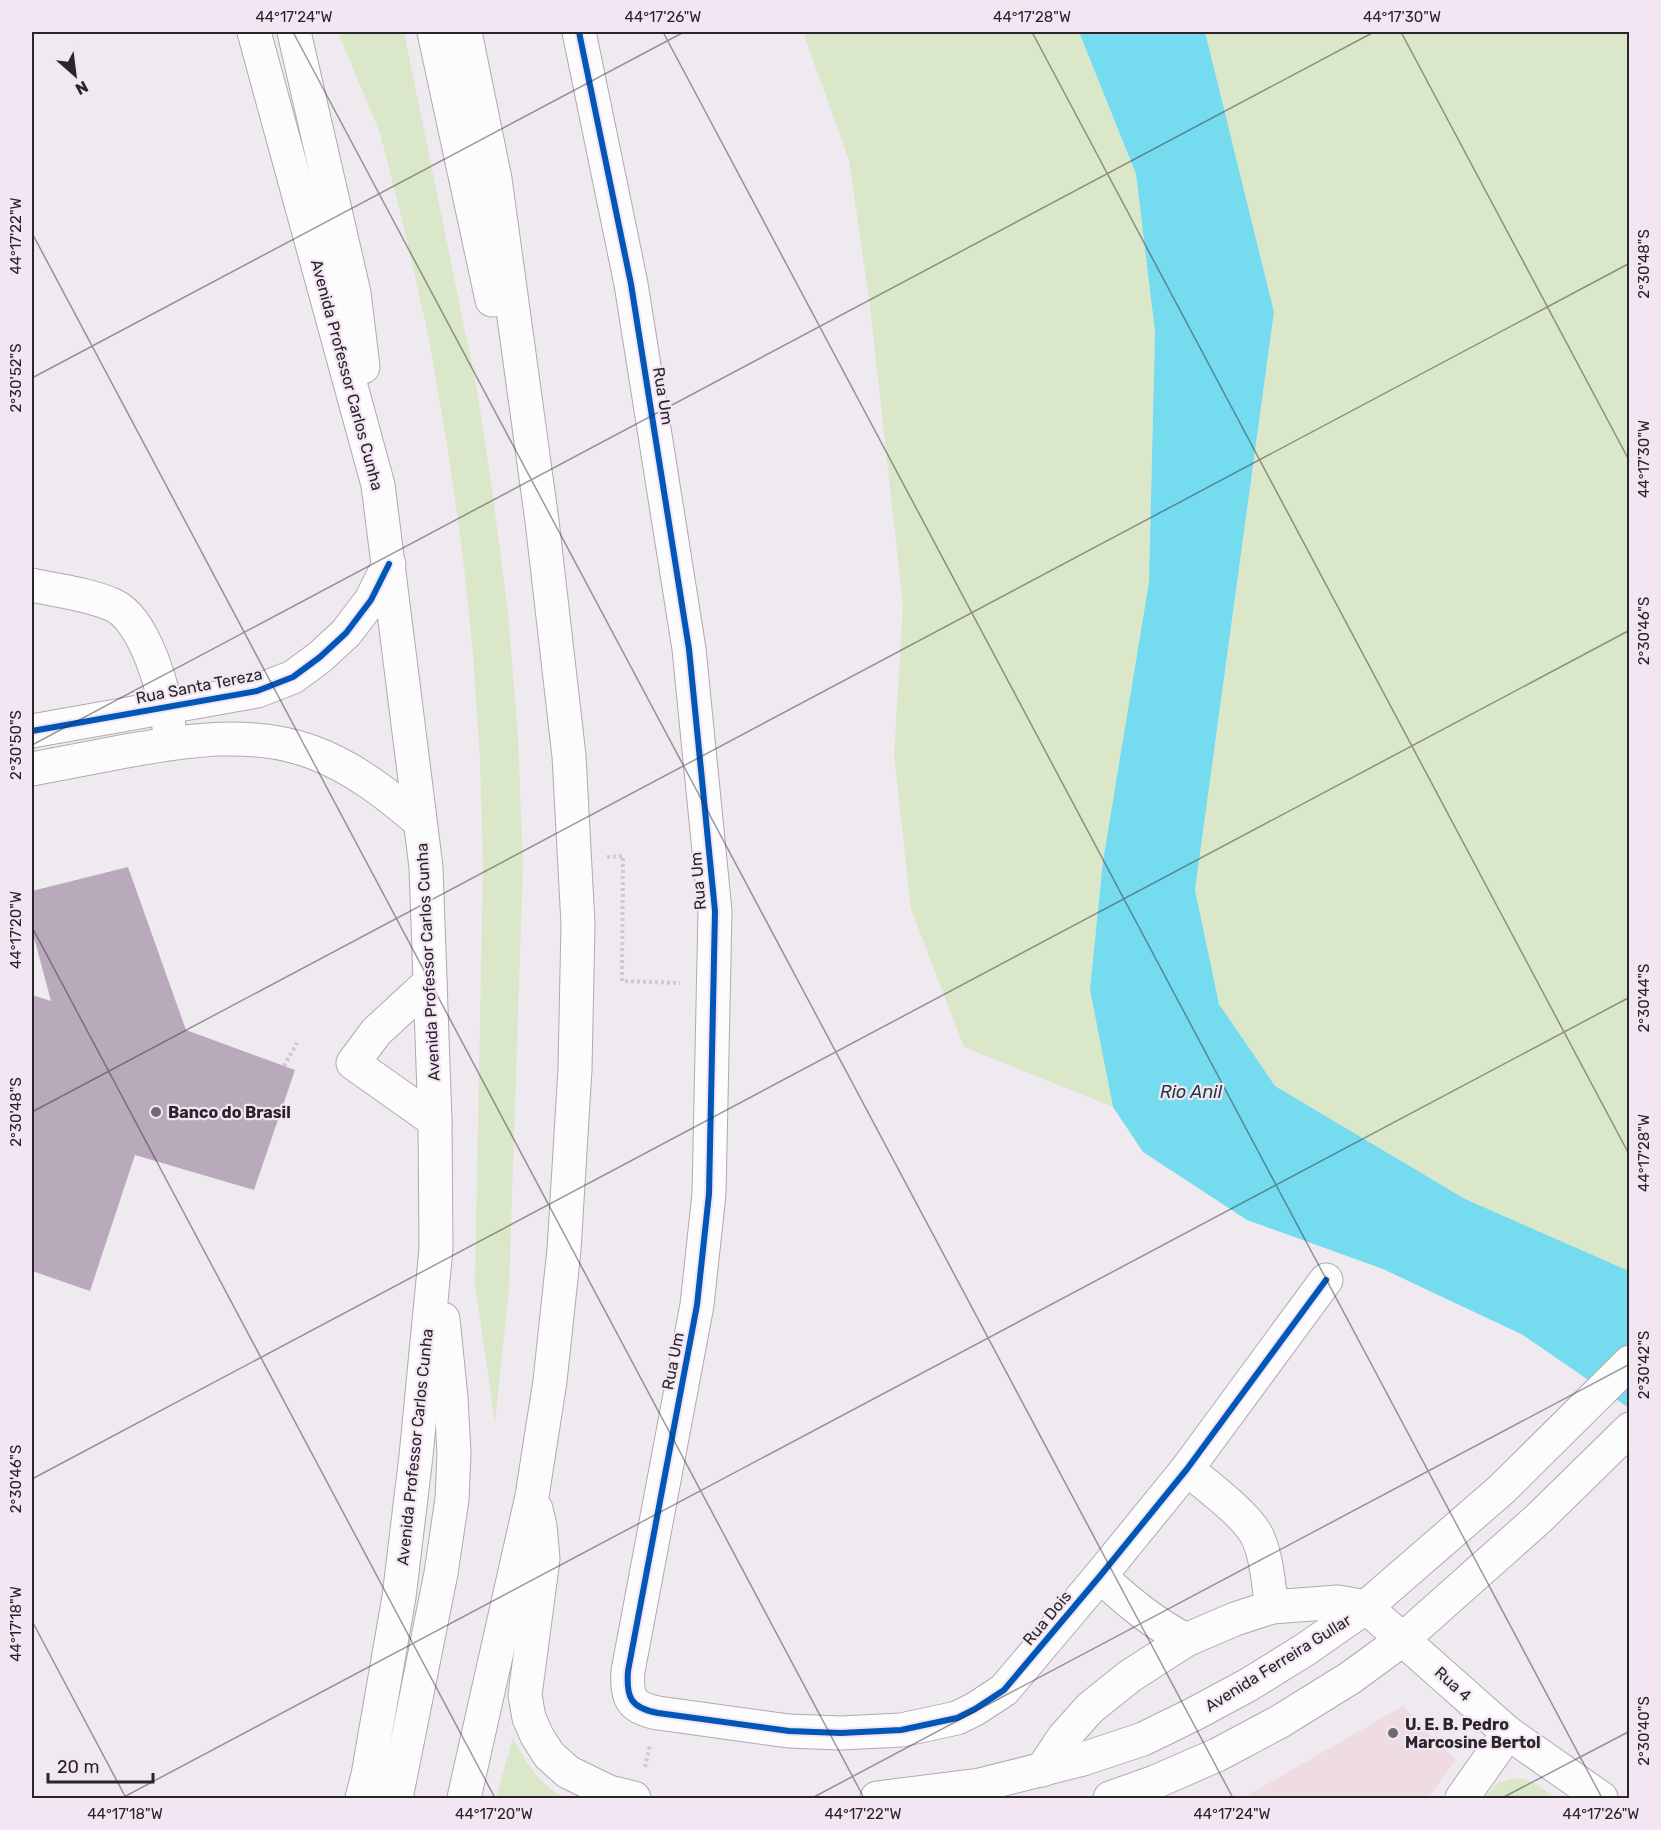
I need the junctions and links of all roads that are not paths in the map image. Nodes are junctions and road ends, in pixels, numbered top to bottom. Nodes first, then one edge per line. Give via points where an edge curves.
1 (254, 32) edge
2 (294, 32) edge
3 (434, 32) edge
4 (465, 32) edge
5 (579, 32) edge
6 (378, 485) junction
7 (542, 521) junction
8 (389, 564) junction
9 (32, 585) edge
10 (167, 706) junction
11 (32, 731) edge
12 (170, 744) junction
13 (32, 769) edge
14 (420, 822) junction
15 (429, 982) junction
16 (435, 1121) junction
17 (436, 1249) junction
18 (1326, 1280) dead end
19 (1629, 1362) edge
20 (1629, 1429) edge
21 (1187, 1469) junction
22 (532, 1496) junction
23 (1100, 1576) junction
24 (1272, 1607) junction
25 (1366, 1607) junction
26 (1186, 1640) junction
27 (1402, 1640) junction
28 (655, 1728) joint
29 (1508, 1733) junction
30 (1042, 1770) junction
31 (638, 1788) edge
32 (362, 1798) edge
33 (396, 1798) edge
34 (464, 1798) edge
35 (877, 1798) edge
36 (1110, 1798) edge
37 (1462, 1798) edge
38 (1601, 1798) edge

1 - 6 main road, Avenida Professor Carlos Cunha
2 - 6 main road via 354,292
3 - 7 main road
4 - 7 main road via 495,179
5 - 28 main road, Rua Um via 631,284 689,649 715,911 709,1194 697,1305 628,1671 628,1694
6 - 8 main road, Avenida Professor Carlos Cunha
7 - 22 main road via 569,756 578,924 566,1228 550,1381
8 - 10 main road, Rua Santa Tereza via 346,633 293,677 257,691
8 - 14 main road, Avenida Professor Carlos Cunha
9 - 10 main road via 115,605 128,616 150,651
10 - 11 main road, Rua Santa Tereza
10 - 12 main road
12 - 13 main road
12 - 14 main road via 266,740 312,752 368,781
14 - 15 main road, Avenida Professor Carlos Cunha via 426,867
15 - 16 main road, Avenida Professor Carlos Cunha
15 - 16 main road via 376,1032 353,1063
16 - 17 main road, Avenida Professor Carlos Cunha
17 - 32 main road, Avenida Professor Carlos Cunha via 399,1597
17 - 33 main road via 451,1398 452,1499
18 - 21 main road, Rua Dois
19 - 25 main road, Avenida Ferreira Gullar via 1502,1489
20 - 27 main road via 1538,1519
21 - 23 main road, Rua Dois
21 - 24 main road via 1256,1534
22 - 31 main road via 543,1558 525,1695 529,1718 549,1755 568,1772 609,1792
22 - 34 main road
23 - 26 main road via 1156,1624
23 - 28 main road, Rua Dois via 1004,1690 957,1718 901,1730 841,1733
24 - 25 main road via 1338,1602
24 - 26 main road
25 - 27 main road, Rua 4
25 - 30 main road, Avenida Ferreira Gullar via 1248,1685 1196,1713 1143,1739
26 - 30 main road via 1090,1708
27 - 29 main road, Rua 4
27 - 36 main road via 1279,1722 1217,1755
29 - 37 main road
29 - 38 main road, Rua 4
30 - 35 main road, Avenida Ferreira Gullar via 980,1785

